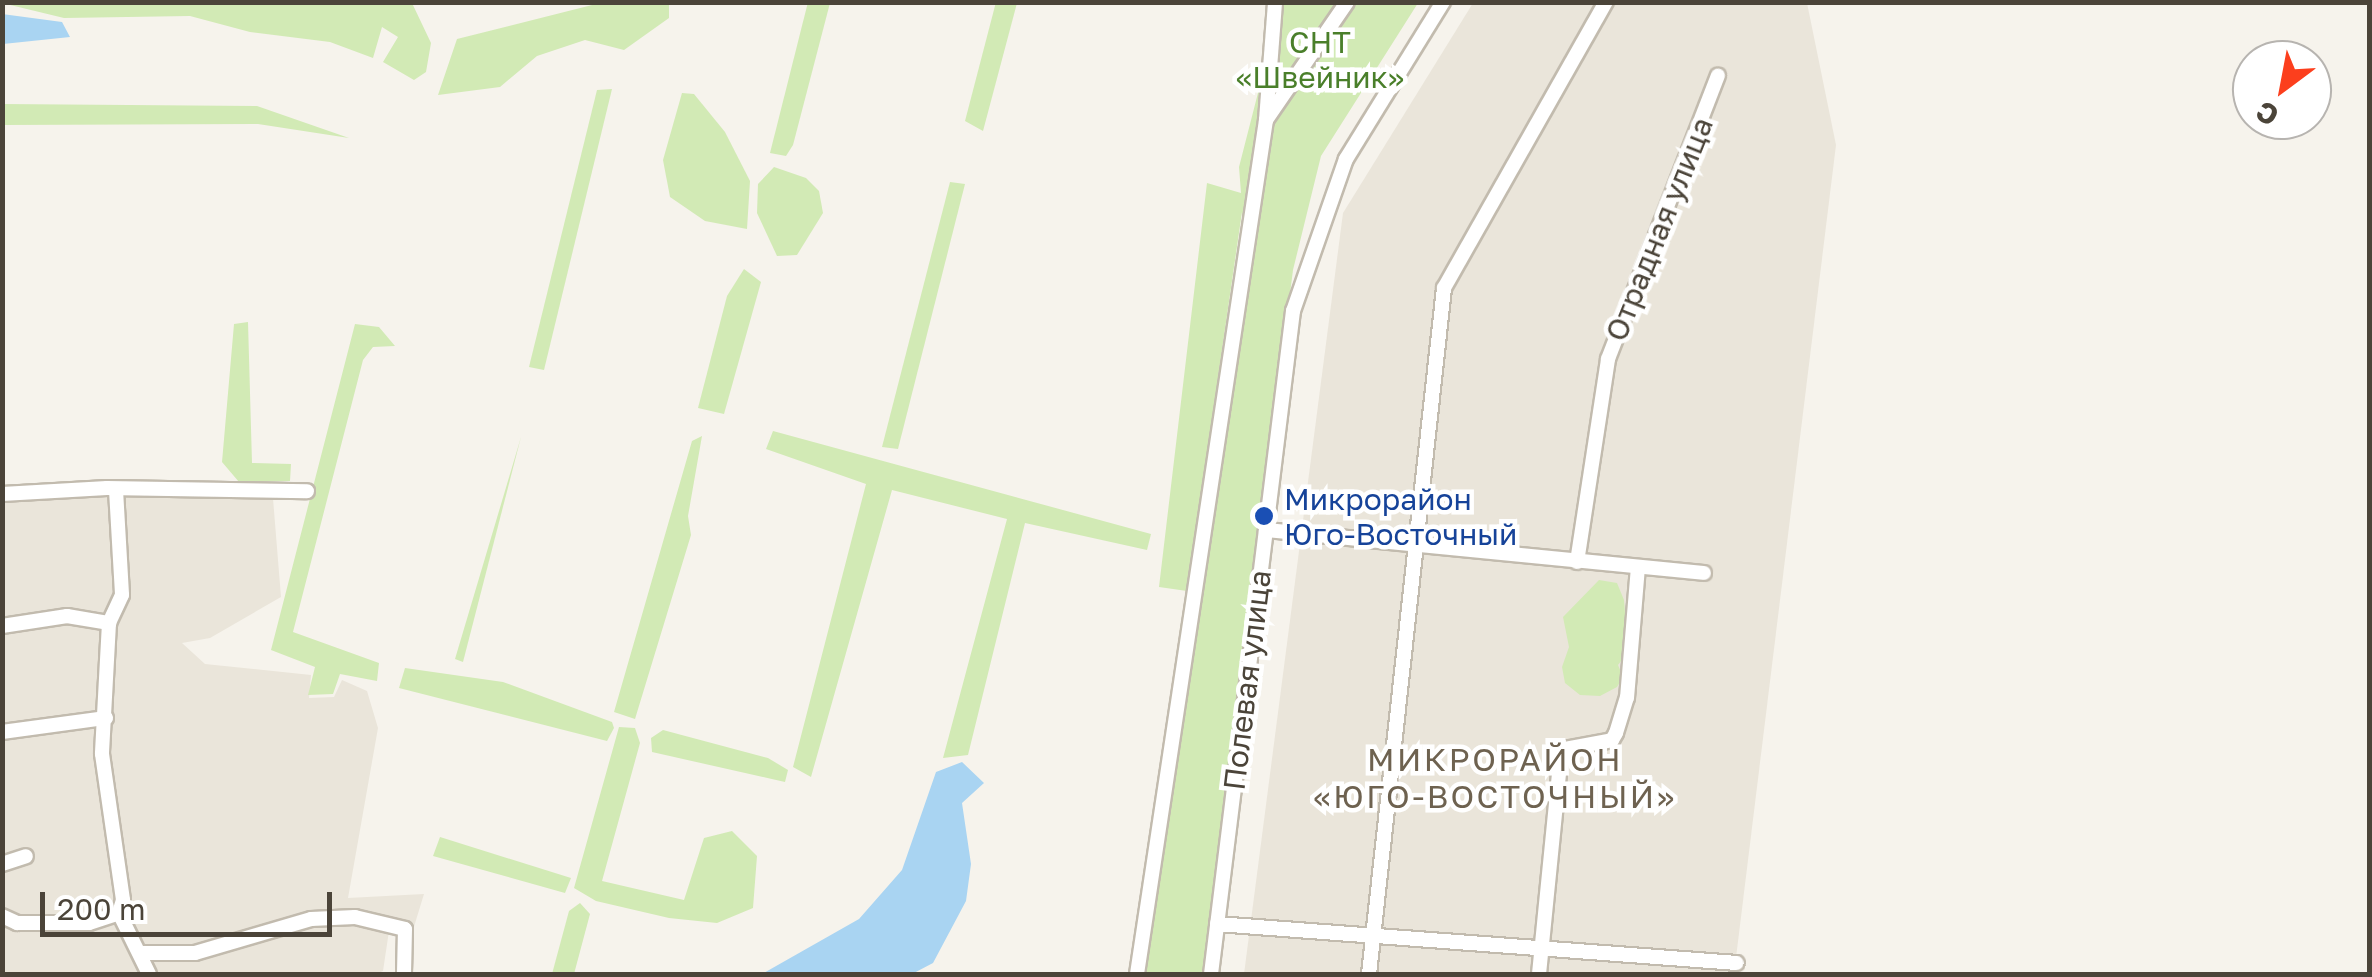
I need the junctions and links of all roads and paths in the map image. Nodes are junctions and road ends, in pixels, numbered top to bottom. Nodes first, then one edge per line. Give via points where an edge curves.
1 (1276, 2) edge
2 (1347, 2) edge
3 (1442, 2) edge
4 (1606, 2) edge
5 (1718, 76) dead end
6 (1266, 120) junction
7 (116, 490) junction
8 (307, 491) dead end
9 (2, 494) edge
10 (1266, 530) junction
11 (1416, 543) junction
12 (1578, 562) junction
13 (1638, 567) junction
14 (1704, 573) dead end
15 (109, 623) junction
16 (2, 626) edge
17 (106, 718) junction
18 (2, 732) edge
19 (26, 856) dead end
20 (2, 864) edge
21 (118, 913) junction
22 (10, 919) edge
23 (1217, 924) junction
24 (1374, 934) junction
25 (2, 936) edge
26 (1542, 948) junction
27 (143, 953) junction
28 (1737, 963) dead end
29 (149, 974) edge
30 (404, 974) edge
31 (1138, 974) edge
32 (1211, 974) edge
33 (1369, 974) edge
34 (1539, 974) edge

1 - 6 street
2 - 6 street
3 - 10 street, Полевая улица via 1346,159 1320,222 1294,311
4 - 11 street via 1444,288
5 - 12 street, Отрадная улица via 1608,360
6 - 31 street
7 - 8 street
7 - 9 street
7 - 15 street via 122,595
10 - 11 street
10 - 23 street, Полевая улица
11 - 12 street
11 - 24 street
12 - 13 street
13 - 14 street
13 - 26 street via 1627,698 1616,733 1565,749 1560,764
15 - 16 street via 67,616
15 - 17 street
17 - 18 street
17 - 21 street via 102,754 123,900
19 - 20 street
21 - 22 street via 89,924
21 - 27 street
22 - 25 street
23 - 24 street
23 - 32 street, Полевая улица
24 - 26 street
24 - 33 street
26 - 28 street
26 - 34 street
27 - 29 street
27 - 30 street via 195,952 310,919 355,917 405,929

